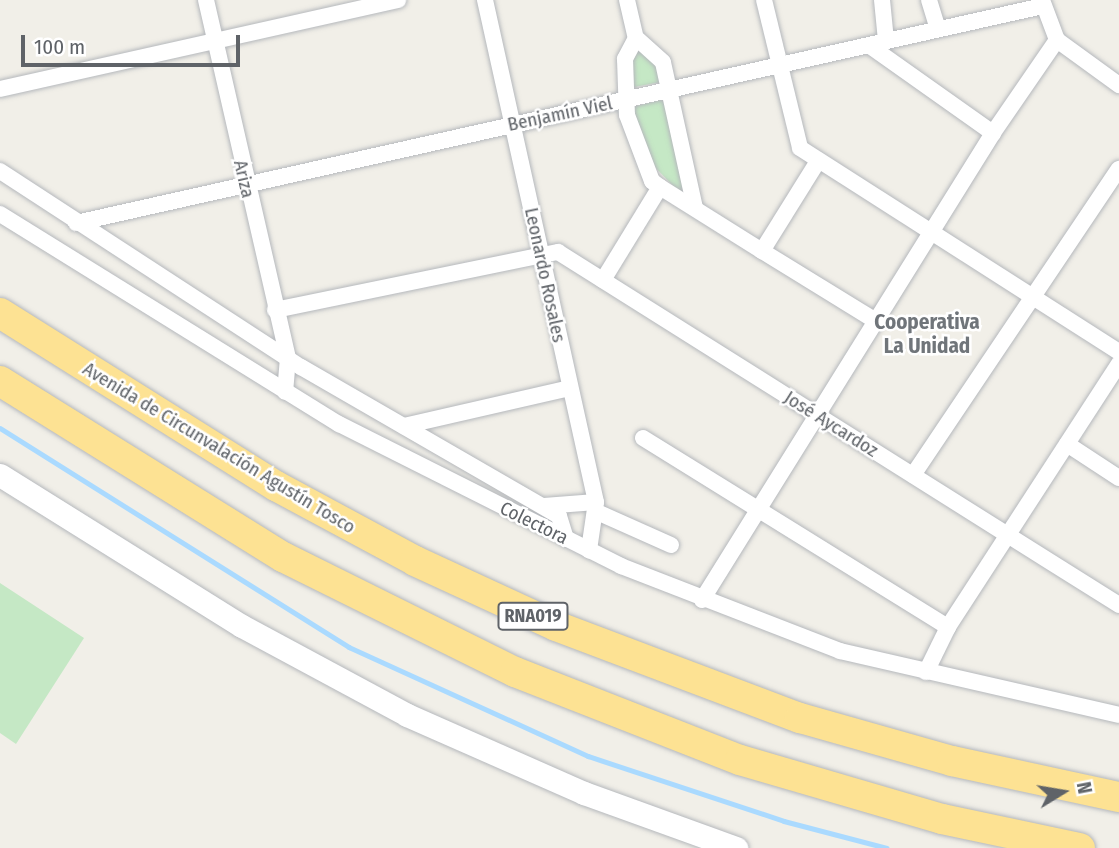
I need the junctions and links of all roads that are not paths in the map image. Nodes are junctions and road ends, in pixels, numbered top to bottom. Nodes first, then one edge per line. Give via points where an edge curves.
1 (206, 0) edge
2 (398, 0) edge
3 (485, 0) edge
4 (627, 0) edge
5 (764, 0) edge
6 (882, 0) edge
7 (929, 0) edge
8 (1043, 3) edge
9 (938, 29) junction
10 (636, 38) junction
11 (1057, 40) junction
12 (214, 41) junction
13 (878, 43) junction
14 (779, 65) junction
15 (1119, 85) edge
16 (0, 89) edge
17 (670, 92) junction
18 (626, 100) junction
19 (512, 124) junction
20 (993, 133) junction
21 (818, 161) junction
22 (1119, 169) edge
23 (0, 171) edge
24 (246, 187) junction
25 (660, 187) junction
26 (695, 208) junction
27 (0, 214) edge
28 (76, 223) junction
29 (932, 232) junction
30 (762, 251) junction
31 (540, 253) junction
32 (603, 280) junction
33 (1033, 297) junction
34 (275, 310) junction
35 (0, 313) edge
36 (876, 321) junction
37 (1119, 352) edge
38 (288, 358) junction
39 (1119, 364) edge
40 (0, 381) edge
41 (570, 388) junction
42 (285, 392) junction
43 (817, 416) junction
44 (404, 426) junction
45 (643, 438) dead end
46 (1067, 444) junction
47 (0, 475) edge
48 (913, 475) junction
49 (1119, 478) edge
50 (544, 506) junction
51 (596, 507) junction
52 (759, 510) junction
53 (1008, 535) junction
54 (566, 539) junction
55 (671, 545) dead end
56 (589, 550) junction
57 (1116, 596) edge
58 (702, 600) junction
59 (948, 627) junction
60 (926, 672) junction
61 (1119, 715) edge
62 (1119, 797) edge
63 (736, 848) edge
64 (1080, 848) edge

1 - 12 street, Ariza
2 - 12 street
3 - 19 street, Leonardo Rosales
4 - 10 street
5 - 14 street
6 - 13 street
7 - 9 street
8 - 9 street, Benjamín Viel
8 - 11 street
9 - 13 street, Benjamín Viel
10 - 17 street via 657,51
10 - 18 street via 625,59
11 - 15 street
11 - 20 street
12 - 16 street
12 - 24 street, Ariza
13 - 14 street, Benjamín Viel
13 - 20 street
14 - 17 street, Benjamín Viel
14 - 21 street via 800,148
17 - 18 street, Benjamín Viel
17 - 26 street
18 - 19 street, Benjamín Viel
18 - 25 street via 639,156
19 - 24 street, Benjamín Viel
19 - 31 street, Leonardo Rosales
20 - 29 street
21 - 29 street
21 - 30 street
22 - 33 street
23 - 28 street
24 - 28 street, Benjamín Viel
24 - 34 street, Ariza
25 - 26 street
25 - 32 street
26 - 30 street
27 - 42 street, Colectora
28 - 38 street
29 - 33 street
29 - 36 street
30 - 36 street
31 - 32 street, José Aycardoz via 558,252
31 - 34 street
31 - 41 street, Leonardo Rosales
32 - 43 street, José Aycardoz
33 - 37 street
33 - 48 street
34 - 38 street, Ariza
35 - 62 highway, Avenida de Circunvalación Agustín Tosco / RNA019 via 276,486 415,561 556,626 800,718 964,764
36 - 43 street
38 - 42 street, Ariza
38 - 44 street
39 - 46 street
40 - 64 highway via 283,557 515,672 777,771 942,819
41 - 44 street
41 - 51 street, Leonardo Rosales
42 - 54 street, Colectora
43 - 48 street, José Aycardoz
43 - 52 street
44 - 50 street
45 - 52 street
46 - 49 street
46 - 53 street
47 - 63 street via 242,626 407,715 584,793
48 - 53 street, José Aycardoz
50 - 51 street
50 - 54 street via 567,526
51 - 55 street
51 - 56 street, Leonardo Rosales
52 - 58 street
52 - 59 street
53 - 57 street, José Aycardoz
53 - 59 street
54 - 56 street, Colectora
56 - 58 street, Colectora
58 - 60 street, Colectora via 840,651
59 - 60 street
60 - 61 street, Colectora

